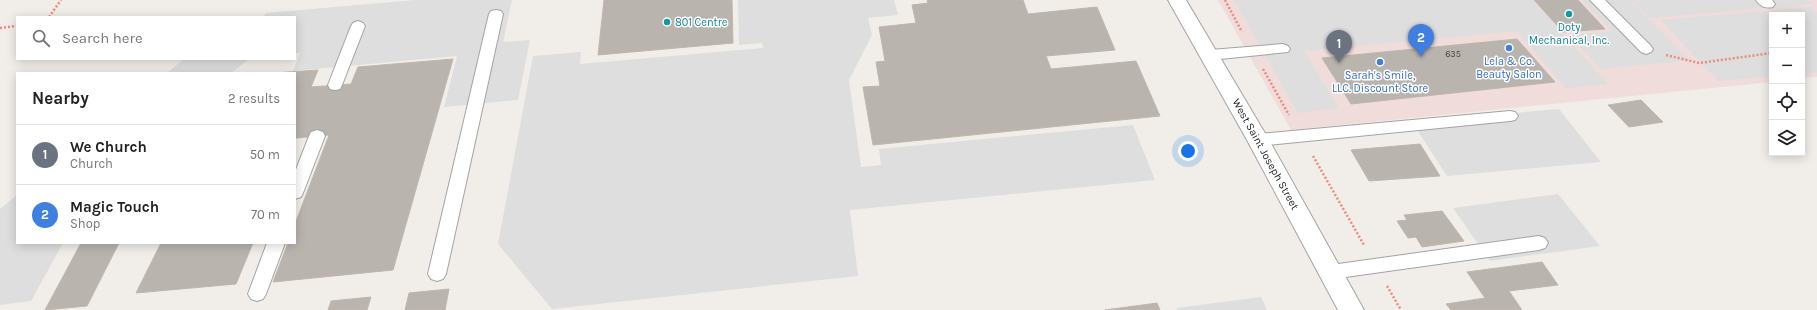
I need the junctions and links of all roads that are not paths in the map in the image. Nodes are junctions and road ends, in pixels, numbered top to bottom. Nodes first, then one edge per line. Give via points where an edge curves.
1 (1177, 0) edge
2 (1597, 0) edge
3 (496, 14) dead end
4 (358, 26) dead end
5 (1283, 49) dead end
6 (1646, 49) road end
7 (1210, 55) junction
8 (336, 85) dead end
9 (1510, 116) dead end
10 (317, 136) dead end
11 (1258, 140) junction
12 (296, 190) edge
13 (1540, 243) dead end
14 (276, 244) edge
15 (1331, 272) junction
16 (437, 274) dead end
17 (257, 294) dead end
18 (1351, 310) edge

1 - 7 street, West Saint Joseph Street
2 - 6 lane
3 - 16 lane
4 - 8 lane
5 - 7 lane
7 - 11 street, West Saint Joseph Street
9 - 11 lane
10 - 12 lane
11 - 15 street, West Saint Joseph Street
13 - 15 lane
14 - 17 lane
15 - 18 street, West Saint Joseph Street

